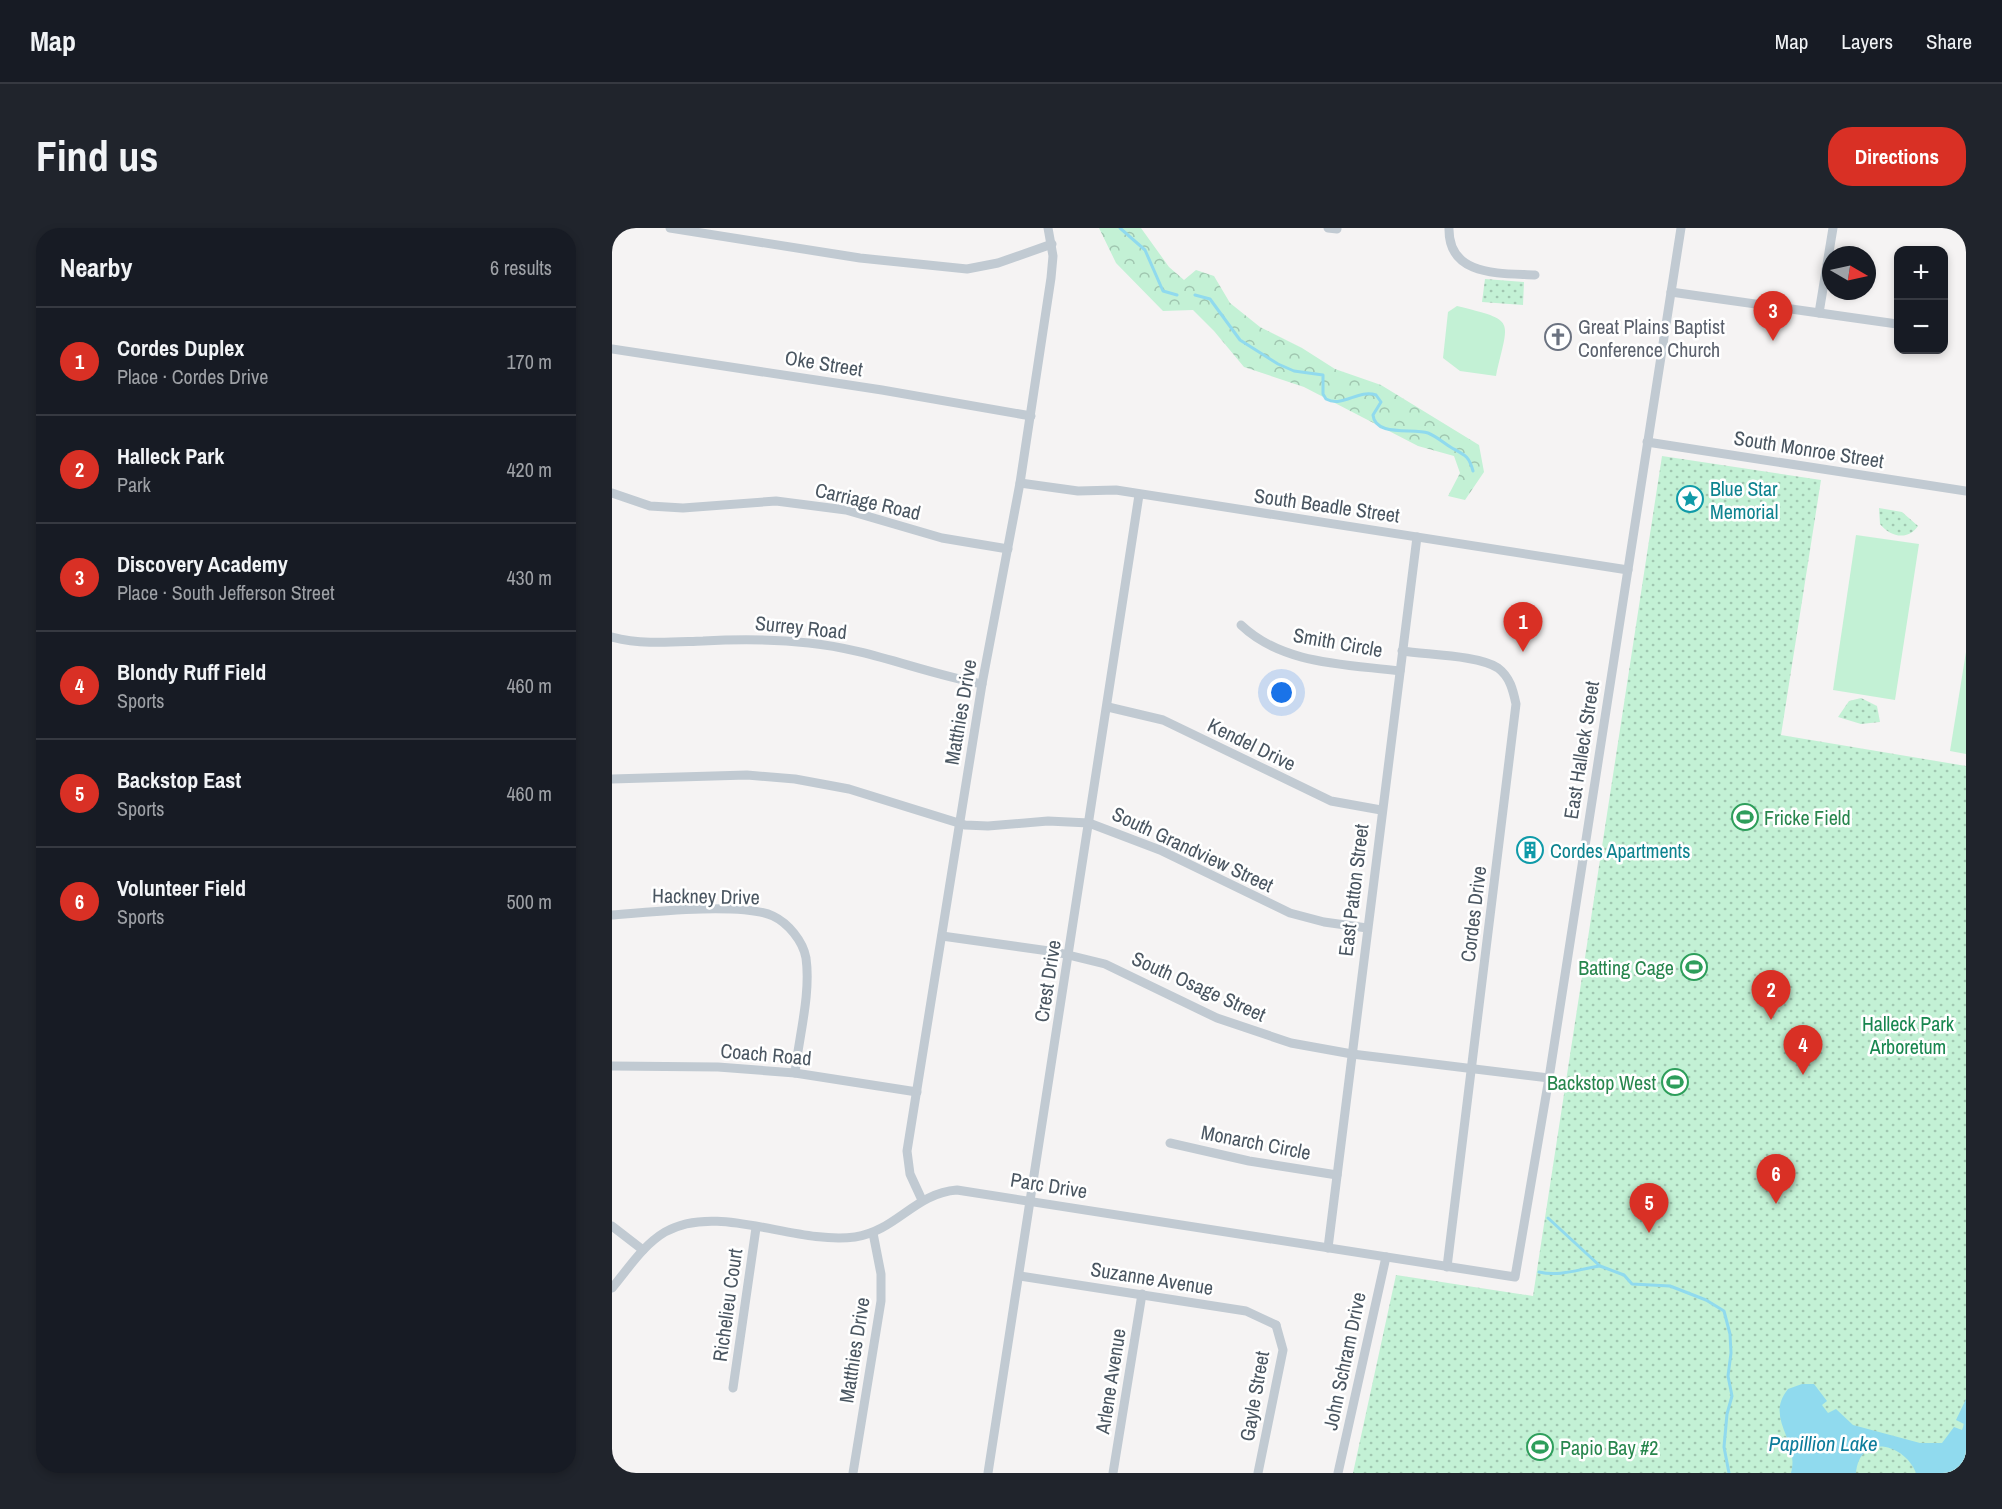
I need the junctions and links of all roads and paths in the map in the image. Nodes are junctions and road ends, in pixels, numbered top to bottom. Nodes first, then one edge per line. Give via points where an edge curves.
1 (669, 228) edge
2 (1048, 228) edge
3 (1449, 228) edge
4 (1681, 228) edge
5 (1833, 228) edge
6 (710, 231) edge
7 (1052, 244) junction
8 (1535, 275) dead end
9 (1671, 292) junction
10 (1819, 313) junction
11 (1894, 324) edge
12 (612, 349) edge
13 (1030, 416) junction
14 (1647, 442) junction
15 (1020, 483) junction
16 (1966, 491) edge
17 (612, 493) edge
18 (1140, 495) junction
19 (1417, 537) junction
20 (1008, 549) junction
21 (1628, 570) junction
22 (1241, 625) dead end
23 (612, 637) edge
24 (1402, 651) junction
25 (1400, 671) junction
26 (982, 684) junction
27 (1108, 707) junction
28 (612, 778) edge
29 (1381, 810) junction
30 (1089, 823) junction
31 (959, 824) junction
32 (612, 915) edge
33 (1367, 928) junction
34 (942, 936) junction
35 (1070, 954) junction
36 (1352, 1054) junction
37 (612, 1066) edge
38 (1472, 1068) junction
39 (795, 1072) junction
40 (1549, 1077) junction
41 (917, 1092) junction
42 (1170, 1143) dead end
43 (1337, 1175) junction
44 (922, 1200) junction
45 (1031, 1201) junction
46 (612, 1226) edge
47 (756, 1228) junction
48 (873, 1233) junction
49 (1328, 1248) junction
50 (643, 1250) junction
51 (1386, 1257) junction
52 (1447, 1267) junction
53 (1020, 1276) junction
54 (1515, 1277) joint
55 (612, 1288) edge
56 (1142, 1294) junction
57 (1284, 1318) dead end
58 (1276, 1325) junction
59 (733, 1388) dead end
60 (853, 1473) edge
61 (988, 1473) edge
62 (1113, 1473) edge
63 (1258, 1473) edge
64 (1338, 1473) edge

1 - 6 street
2 - 7 street, Matthies Drive
3 - 8 street via 1452,250 1467,266 1489,272
4 - 9 street, East Halleck Street
5 - 10 street
6 - 7 street via 860,258 967,269
7 - 13 street, Matthies Drive via 1052,278
9 - 10 street
9 - 14 street, East Halleck Street
10 - 11 street
12 - 13 street, Oke Street
13 - 15 street, Matthies Drive
14 - 16 street, South Monroe Street
14 - 21 street, East Halleck Street
15 - 18 street, South Beadle Street
15 - 20 street, Matthies Drive
17 - 20 street, Carriage Road via 650,506 683,508 776,501 846,510 942,538
18 - 19 street, South Beadle Street
18 - 27 street, Crest Drive
19 - 21 street, South Beadle Street
19 - 24 street, East Patton Street
20 - 26 street, Matthies Drive
21 - 40 street, East Halleck Street
22 - 25 street, Smith Circle via 1278,650 1308,659
23 - 26 street, Surrey Road via 653,644 761,639 810,643 844,648
24 - 25 street, East Patton Street
24 - 38 street, Cordes Drive via 1488,663 1507,677 1516,704
25 - 29 street, East Patton Street
26 - 31 street, Matthies Drive
27 - 29 street, Kendel Drive via 1163,720 1331,801
27 - 30 street, Crest Drive
28 - 31 street, South Grandview Street via 747,775 795,779 849,789
29 - 33 street, East Patton Street
30 - 31 street, South Grandview Street
30 - 33 street, South Grandview Street via 1160,850 1290,913
30 - 35 street, Crest Drive
31 - 34 street, Matthies Drive
32 - 39 street, Hackney Drive via 714,909 751,911 772,915 791,929 806,955 807,975
33 - 36 street, East Patton Street
34 - 35 street, South Osage Street
34 - 41 street, Matthies Drive
35 - 36 street, South Osage Street via 1105,964 1252,1032
35 - 45 street, Crest Drive
36 - 38 street, South Osage Street
36 - 43 street, East Patton Street
37 - 39 street, Coach Road
38 - 40 street, South Osage Street
38 - 52 street, Cordes Drive
39 - 41 street, Coach Road
40 - 54 street, East Halleck Street
41 - 44 street, Matthies Drive via 907,1151 910,1174
42 - 43 street, Monarch Circle
43 - 49 street, East Patton Street
44 - 45 street, Parc Drive via 939,1192 957,1190
44 - 48 street, Parc Drive
45 - 49 street, Parc Drive
45 - 53 street, Crest Drive
46 - 50 street
47 - 48 street, Parc Drive via 834,1238
47 - 50 street, Parc Drive via 715,1221 688,1223 665,1232
47 - 59 street, Richelieu Court
48 - 60 street, Matthies Drive via 882,1274 881,1301
49 - 51 street, Parc Drive
50 - 55 street, Parc Drive
51 - 52 street, Parc Drive
51 - 64 street, John Schram Drive
52 - 54 street, Parc Drive
53 - 56 street, Suzanne Avenue
53 - 61 street, Crest Drive
56 - 58 street, Suzanne Avenue via 1246,1311
56 - 62 street, Arlene Avenue
57 - 58 street
58 - 63 street, Gayle Street via 1283,1350

